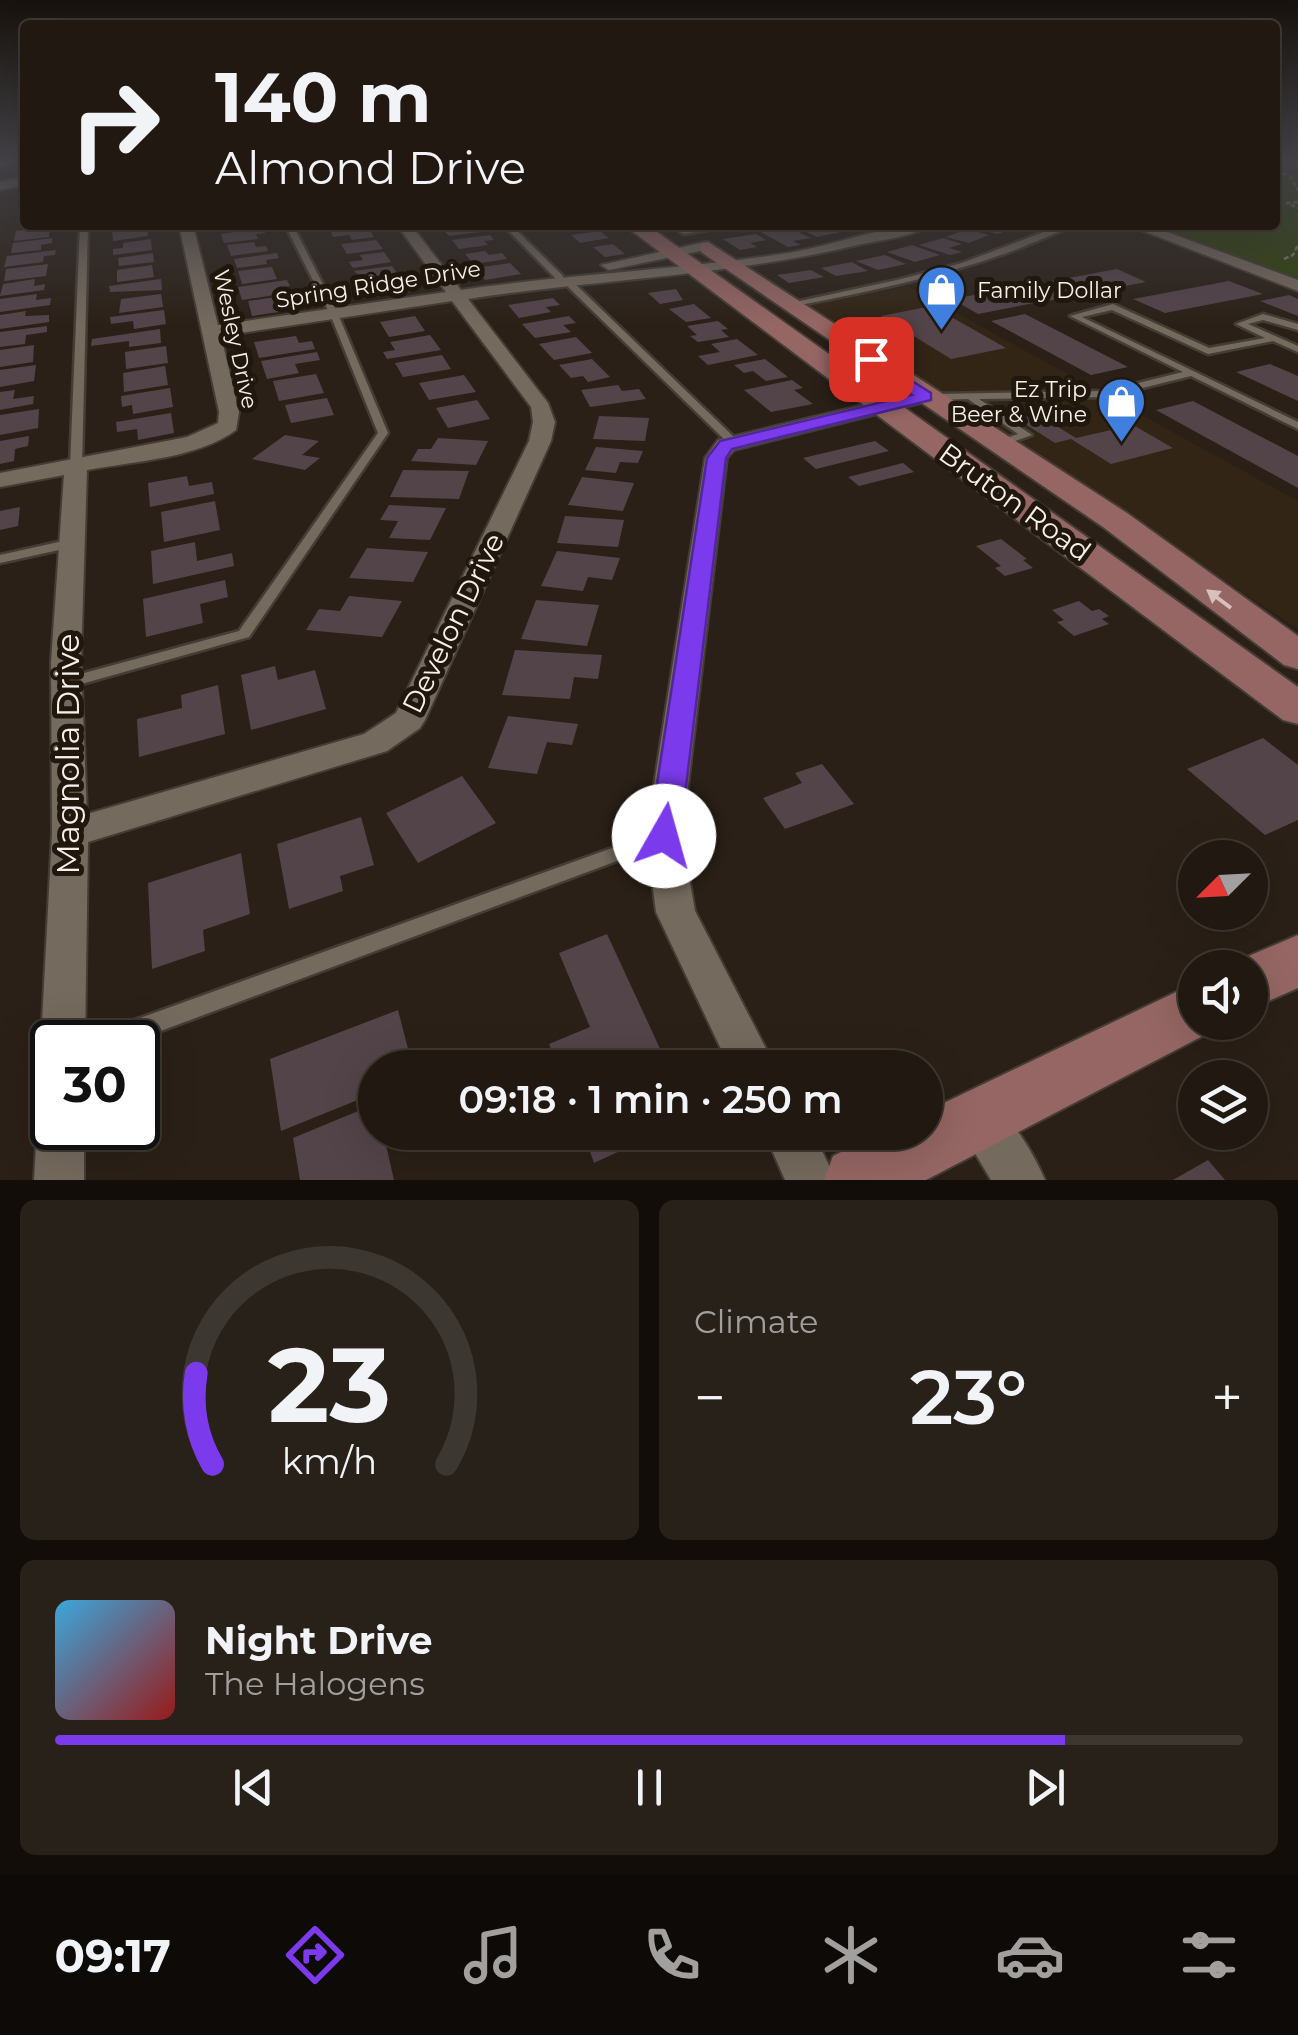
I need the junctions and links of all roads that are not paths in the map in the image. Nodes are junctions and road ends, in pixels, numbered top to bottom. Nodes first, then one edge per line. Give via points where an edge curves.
1 (84, 230) edge
2 (187, 230) edge
3 (292, 230) edge
4 (408, 230) edge
5 (512, 230) edge
6 (647, 230) edge
7 (722, 230) edge
8 (905, 230) edge
9 (1057, 230) edge
10 (1148, 230) edge
11 (686, 245) edge
12 (733, 265) junction
13 (559, 280) junction
14 (1298, 286) edge
15 (456, 295) junction
16 (790, 304) junction
17 (334, 314) junction
18 (1298, 326) edge
19 (210, 332) junction
20 (1269, 340) junction
21 (1298, 350) edge
22 (1192, 373) junction
23 (926, 396) junction
24 (972, 399) junction
25 (884, 406) junction
26 (1298, 426) edge
27 (734, 443) junction
28 (998, 444) junction
29 (76, 466) junction
30 (0, 480) edge
31 (72, 542) junction
32 (0, 558) edge
33 (1298, 656) edge
34 (67, 683) junction
35 (1298, 709) edge
36 (70, 834) junction
37 (664, 836) junction
38 (1298, 960) edge
39 (1268, 974) edge
40 (1178, 1018) edge
41 (64, 1020) edge
42 (160, 1021) edge
43 (745, 1050) edge
44 (977, 1118) junction
45 (60, 1150) edge
46 (796, 1150) edge
47 (59, 1180) edge
48 (811, 1180) edge
49 (858, 1180) edge
50 (1020, 1180) edge

1 - 29 lane
2 - 19 street, Wesley Drive
3 - 17 lane
4 - 15 street, Develon Drive
5 - 13 lane
6 - 11 main road, Bruton Road
7 - 11 lane
8 - 12 street
9 - 16 lane via 922,280
10 - 14 street
11 - 12 main road, Bruton Road
11 - 13 street, Spring Ridge Drive
11 - 13 street, Spring Ridge Drive
11 - 25 main road, Bruton Road
12 - 16 main road, Bruton Road
13 - 15 street, Spring Ridge Drive
13 - 27 lane
15 - 17 street, Spring Ridge Drive
15 - 36 street, Develon Drive via 541,407 544,422 409,720 376,743
16 - 23 main road, Bruton Road
17 - 19 street, Spring Ridge Drive
17 - 34 lane via 383,433 244,634
18 - 20 lane via 1263,316 1240,324
19 - 29 street, Wesley Drive via 228,425 192,443
20 - 21 lane
20 - 22 lane via 1208,351 1113,308 1074,316
22 - 24 lane via 1106,394
22 - 26 lane
23 - 24 lane
23 - 25 street
23 - 28 main road, Bruton Road
24 - 28 lane via 1027,435
25 - 27 street
25 - 35 main road, Bruton Road
27 - 37 street via 716,458 711,478
33 -> 28 main road, Bruton Road
29 - 30 street
29 - 31 street, Magnolia Drive
31 - 32 lane
31 - 34 street, Magnolia Drive
34 - 36 street, Magnolia Drive
36 - 41 street, Magnolia Drive
37 - 42 lane
37 - 43 street via 676,912
38 - 39 main road
40 - 44 main road
44 - 49 main road
44 - 50 street
45 - 47 street
46 - 48 street

